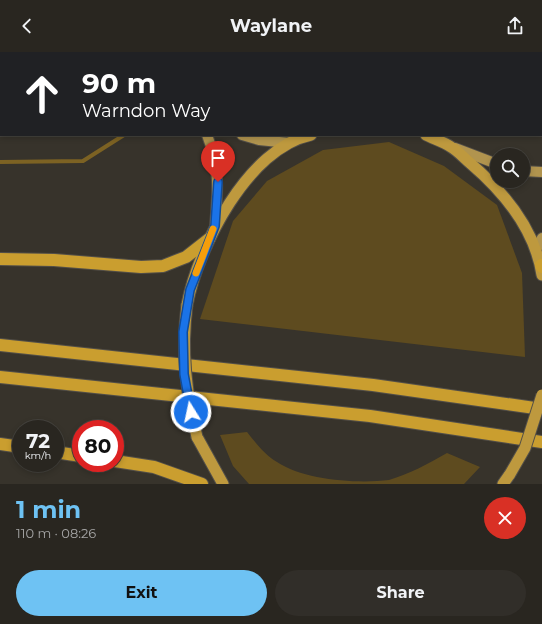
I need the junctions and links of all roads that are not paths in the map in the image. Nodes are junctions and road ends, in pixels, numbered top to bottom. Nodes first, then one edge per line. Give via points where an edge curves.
1 (207, 136) edge
2 (245, 136) edge
3 (307, 136) edge
4 (428, 136) edge
5 (288, 143) junction
6 (451, 147) junction
7 (490, 161) edge
8 (530, 171) edge
9 (542, 172) edge
10 (215, 226) junction
11 (542, 238) edge
12 (209, 239) junction
13 (536, 250) junction
14 (0, 259) edge
15 (542, 269) edge
16 (0, 345) edge
17 (0, 377) edge
18 (542, 395) edge
19 (542, 409) edge
20 (542, 442) edge
21 (0, 444) edge
22 (12, 446) edge
23 (124, 462) edge
24 (202, 484) edge
25 (223, 484) edge
26 (503, 484) edge

1 - 10 main road via 218,173
2 - 5 main road
3 - 5 highway
4 - 6 highway
5 - 10 highway via 256,170
6 - 7 main road
6 - 13 highway via 482,173 507,200 520,217
8 - 9 main road
10 - 12 highway
11 - 13 main road
12 - 14 highway via 186,257 163,266
12 - 25 highway, bridge via 187,305 183,332 184,374 198,437
13 - 15 highway
16 - 19 highway via 373,385
17 - 20 highway via 370,416
18 - 26 highway, bridge via 525,448
21 - 22 highway
23 - 24 highway via 154,467

